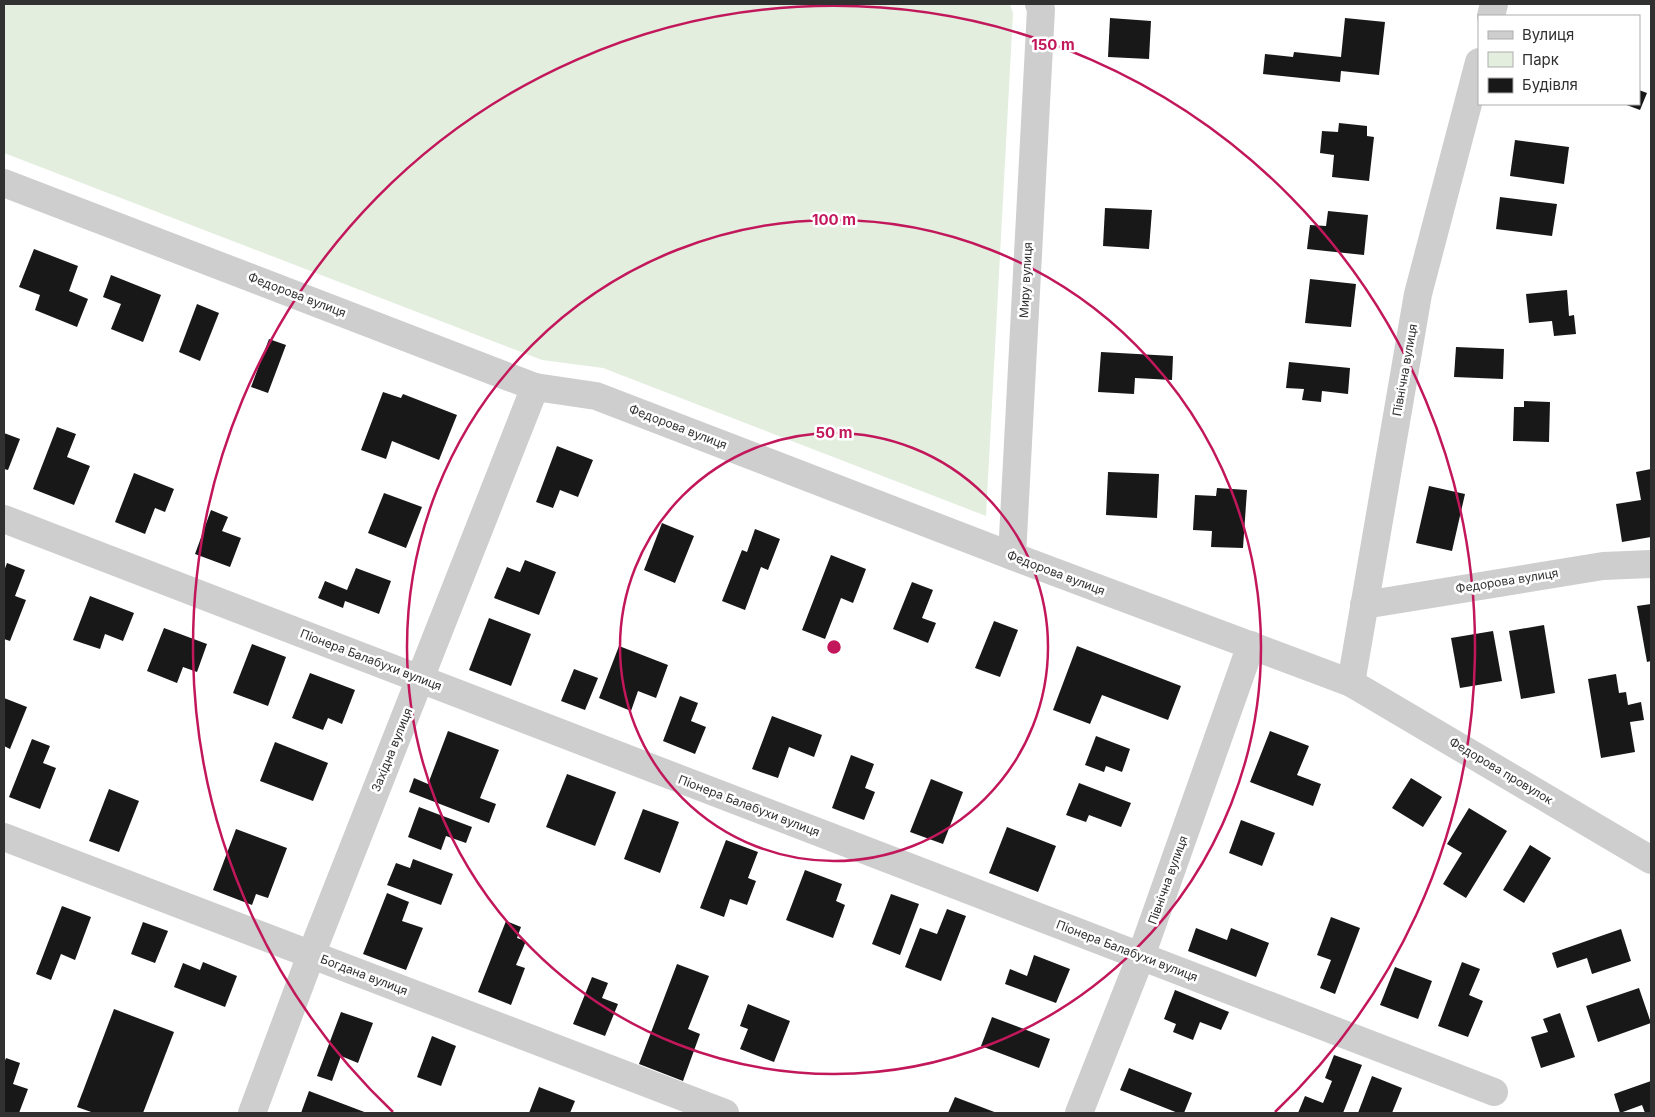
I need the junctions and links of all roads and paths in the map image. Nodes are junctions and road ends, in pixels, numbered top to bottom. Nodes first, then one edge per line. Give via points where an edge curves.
1 (1039, 4) edge
2 (1478, 66) edge
3 (4, 182) edge
4 (535, 387) junction
5 (4, 519) edge
6 (1012, 556) junction
7 (1651, 564) edge
8 (1364, 605) junction
9 (1251, 646) junction
10 (420, 679) junction
11 (1351, 682) junction
12 (4, 837) edge
13 (1651, 860) edge
14 (311, 955) junction
15 (1141, 956) junction
16 (1494, 1092) dead end
17 (252, 1113) edge
18 (725, 1113) edge
19 (1079, 1113) edge

1 - 6 street, Миру вулиця
2 - 8 street, Північна вулиця via 1418,294
3 - 4 street, Федорова вулиця
4 - 6 street, Федорова вулиця via 596,396
4 - 10 street, Західна вулиця
5 - 10 street, Піонера Балабухи вулиця
6 - 9 street, Федорова вулиця
7 - 8 street, Федорова вулиця via 1603,566
8 - 11 street, Північна вулиця
9 - 11 street, Федорова вулиця
9 - 15 street, Північна вулиця
10 - 14 street, Західна вулиця
10 - 15 street, Піонера Балабухи вулиця
11 - 13 street, Федорова провулок
12 - 14 street, Богдана вулиця
14 - 17 street, Західна вулиця
14 - 18 street, Богдана вулиця
15 - 16 street, Піонера Балабухи вулиця
15 - 19 street, Північна вулиця

